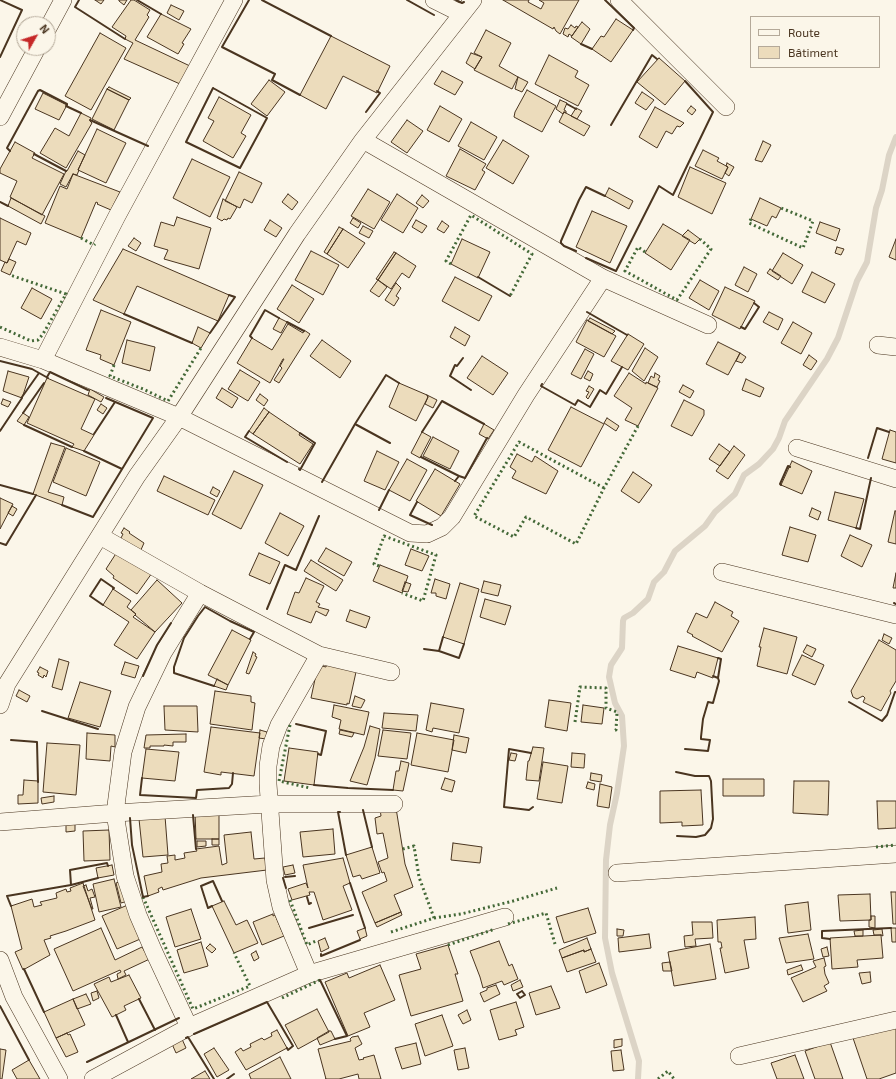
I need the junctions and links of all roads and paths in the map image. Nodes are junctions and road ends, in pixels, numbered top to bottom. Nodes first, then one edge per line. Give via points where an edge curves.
1 (63, 0) edge
2 (234, 0) edge
3 (434, 0) edge
4 (473, 0) edge
5 (619, 0) edge
6 (462, 14) junction
7 (54, 16) edge
8 (33, 56) edge
9 (726, 107) dead end
10 (0, 117) edge
11 (363, 140) junction
12 (603, 278) junction
13 (708, 325) dead end
14 (878, 345) dead end
15 (0, 347) edge
16 (896, 347) edge
17 (43, 360) junction
18 (178, 417) junction
19 (797, 448) dead end
20 (896, 479) edge
21 (100, 536) junction
22 (722, 572) dead end
23 (200, 593) junction
24 (896, 615) edge
25 (319, 655) junction
26 (391, 672) dead end
27 (3, 684) edge
28 (0, 705) edge
29 (269, 804) junction
30 (394, 804) dead end
31 (115, 813) junction
32 (0, 822) edge
33 (896, 854) edge
34 (617, 873) dead end
35 (505, 917) dead end
36 (0, 960) edge
37 (309, 974) junction
38 (896, 1020) edge
39 (189, 1027) junction
40 (739, 1056) dead end
41 (59, 1079) edge
42 (92, 1079) edge

1 - 7 street
2 - 17 street via 117,216
3 - 6 street
4 - 6 street
5 - 9 street
6 - 11 street
8 - 10 street
11 - 12 street
11 - 18 street via 297,234
12 - 13 street
12 - 18 street via 526,395 452,517 442,527 427,534 410,533
14 - 16 street
15 - 17 street
17 - 18 street
18 - 21 street
19 - 20 street
21 - 23 street
21 - 27 street
22 - 24 street
23 - 25 street
23 - 31 street via 163,653 137,707 123,752
25 - 26 street
25 - 29 street via 279,724 271,746 268,766
27 - 28 street
29 - 30 street
29 - 31 street
29 - 37 street via 275,880 281,907
31 - 32 street
31 - 39 street via 125,876 138,915
33 - 34 street
35 - 37 street
36 - 41 street via 14,998
37 - 39 street
38 - 40 street
39 - 42 street

